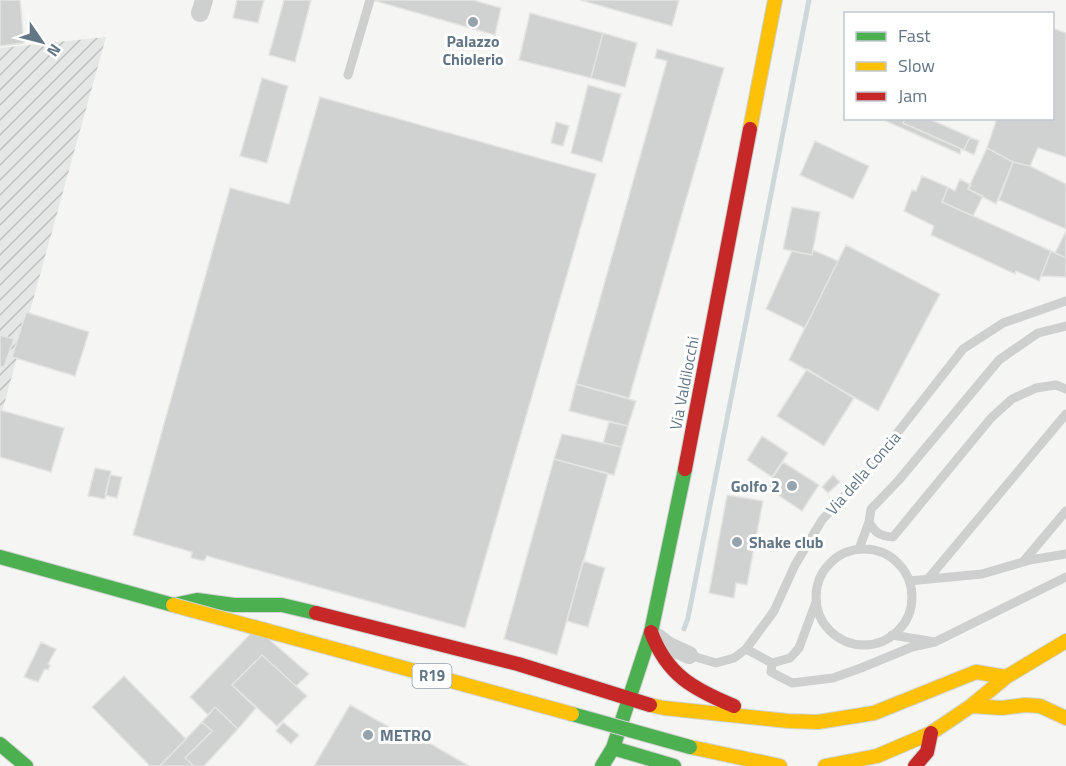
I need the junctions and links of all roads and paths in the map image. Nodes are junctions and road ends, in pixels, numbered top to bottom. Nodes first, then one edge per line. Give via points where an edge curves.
1 (370, 0) edge
2 (775, 0) edge
3 (348, 75) dead end
4 (1066, 301) edge
5 (1066, 326) edge
6 (1066, 389) edge
7 (1066, 414) edge
8 (1066, 511) edge
9 (869, 522) junction
10 (893, 537) junction
11 (859, 549) junction
12 (885, 554) junction
13 (1066, 554) edge
14 (0, 558) edge
15 (1022, 562) junction
16 (1066, 578) edge
17 (928, 579) junction
18 (909, 581) junction
19 (816, 601) junction
20 (173, 605) junction
21 (651, 632) junction
22 (892, 635) junction
23 (1048, 638) dead end
24 (1066, 641) edge
25 (935, 642) junction
26 (746, 649) junction
27 (689, 655) joint
28 (1031, 661) junction
29 (772, 663) junction
30 (1006, 677) junction
31 (630, 700) junction
32 (971, 706) junction
33 (766, 718) junction
34 (1066, 718) edge
35 (931, 733) junction
36 (0, 744) edge
37 (612, 748) junction
38 (26, 766) edge
39 (602, 766) edge
40 (674, 766) edge
41 (780, 766) edge
42 (825, 766) edge
43 (915, 766) edge

1 - 3 lane
2 - 21 main road, Via Valdilocchi
4 - 26 lane, Via della Concia via 1003,323 963,349 869,469 822,520 774,611
5 - 9 lane via 1038,333 999,360 871,509
6 - 10 lane via 1056,385 1036,388 1012,399 991,418
7 - 17 lane
8 - 15 lane
9 - 10 lane via 874,531
9 - 11 lane
10 - 12 lane
11 - 12 lane
11 - 19 lane via 846,552 823,571
12 - 18 lane via 902,567
13 - 15 lane
14 - 20 main road, R19
15 - 17 lane via 982,574
16 - 25 lane
17 - 18 lane
18 - 22 lane via 909,613
19 - 22 lane via 828,629 841,639 873,644
19 - 29 lane via 799,648 790,658
20 - 31 main road via 197,600 282,605 518,664
20 - 41 main road, R19, bridge via 690,747
21 - 27 street
21 - 31 main road, Via Valdilocchi
21 - 33 main road via 663,662 689,684
22 - 25 lane
23 - 28 main road
24 - 28 main road
25 - 29 lane via 833,678 792,683 771,672
26 - 27 lane, Via della Concia via 734,658 716,663
26 - 29 lane
28 - 30 main road
30 - 32 main road
30 - 33 main road via 976,672 895,706 855,717 818,722
31 - 33 main road via 664,708
31 - 37 main road, Via Valdilocchi
32 - 34 main road via 1040,706
32 - 35 main road
35 - 42 main road via 877,756
35 - 43 main road via 930,747
36 - 38 main road
37 - 39 main road, Via Valdilocchi
37 - 40 main road

